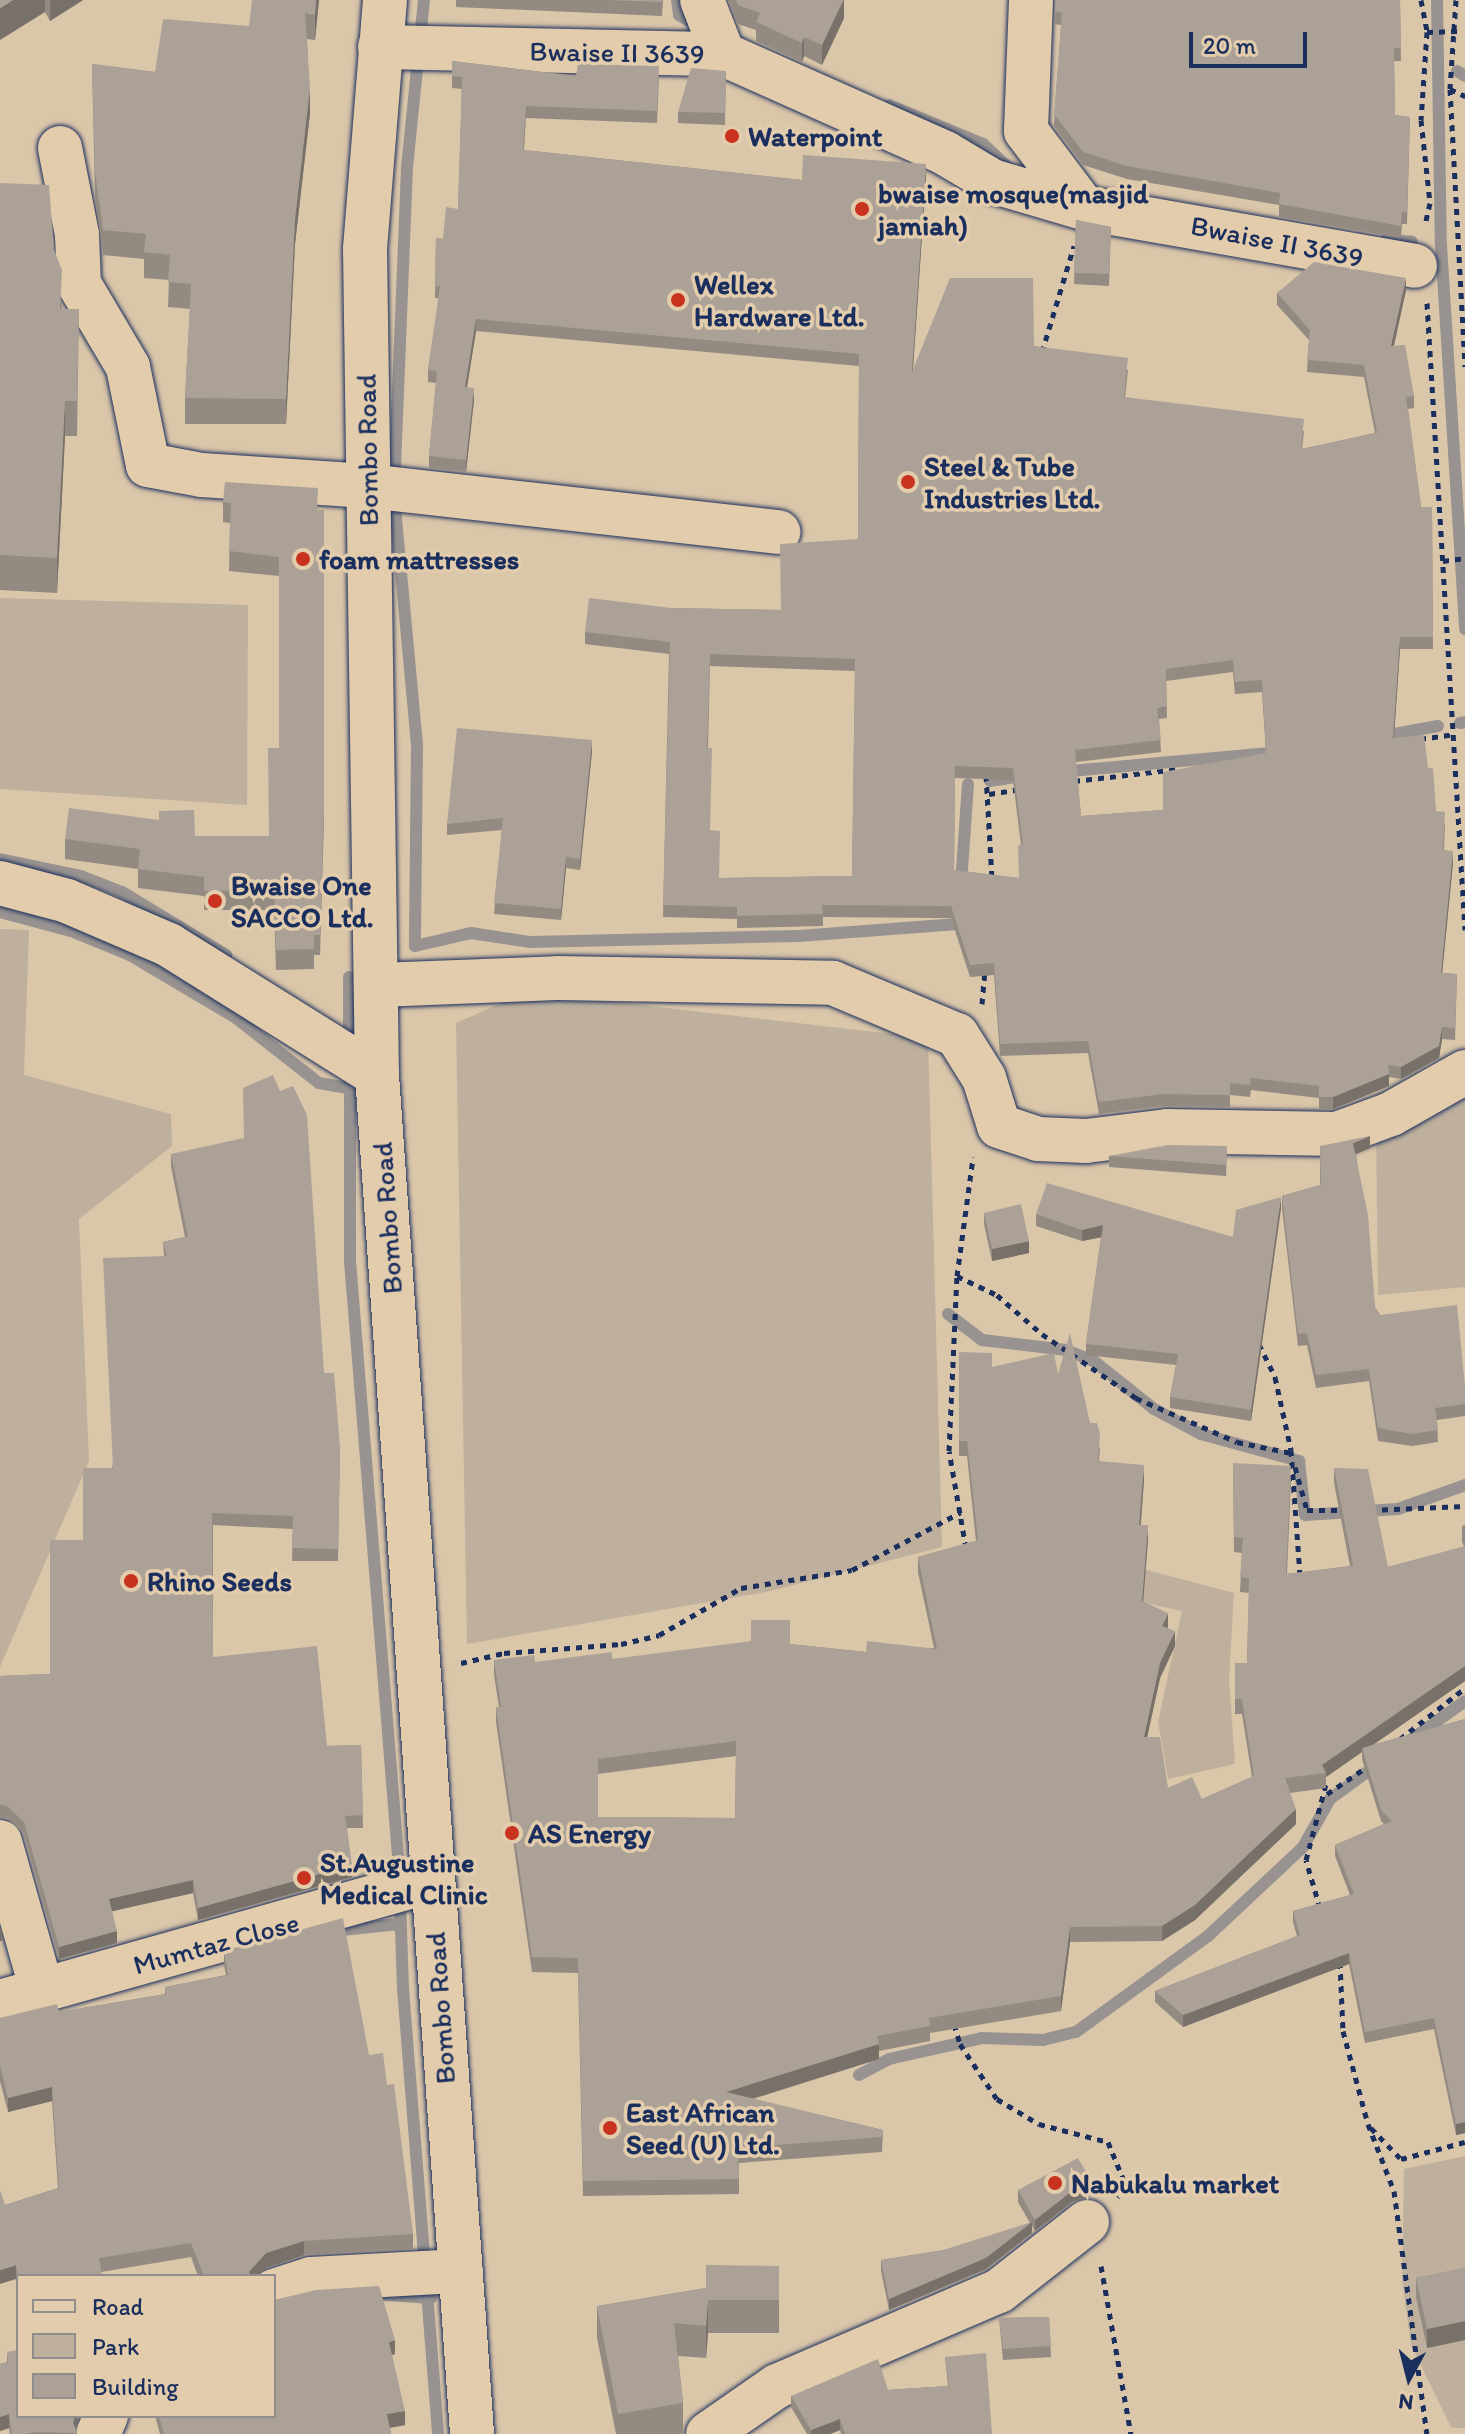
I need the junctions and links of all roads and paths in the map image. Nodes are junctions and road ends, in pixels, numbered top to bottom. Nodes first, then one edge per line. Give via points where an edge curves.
1 (385, 0) edge
2 (702, 0) edge
3 (1031, 0) edge
4 (1421, 0) edge
5 (1456, 0) edge
6 (1457, 31) junction
7 (1427, 32) junction
8 (380, 47) junction
9 (723, 54) junction
10 (1450, 89) junction
11 (1465, 96) edge
12 (60, 148) dead end
13 (1084, 208) junction
14 (1415, 266) junction
15 (1039, 362) edge
16 (1465, 367) edge
17 (368, 486) junction
18 (778, 532) dead end
19 (1465, 558) edge
20 (1443, 561) junction
21 (1454, 734) junction
22 (1411, 740) edge
23 (984, 764) edge
24 (1194, 767) edge
25 (1058, 783) edge
26 (1029, 788) edge
27 (989, 794) junction
28 (0, 883) edge
29 (991, 893) edge
30 (1465, 930) edge
31 (986, 957) edge
32 (378, 985) junction
33 (1465, 1072) edge
34 (377, 1075) junction
35 (984, 1078) junction
36 (973, 1154) dead end
37 (957, 1276) junction
38 (1256, 1338) edge
39 (1291, 1450) junction
40 (1465, 1506) edge
41 (1350, 1510) edge
42 (1364, 1510) edge
43 (961, 1512) junction
44 (967, 1555) edge
45 (1300, 1581) edge
46 (421, 1672) junction
47 (1465, 1688) edge
48 (1390, 1748) edge
49 (1379, 1757) edge
50 (1325, 1780) edge
51 (1327, 1794) junction
52 (0, 1842) edge
53 (431, 1881) junction
54 (1325, 1921) edge
55 (1335, 1946) edge
56 (42, 1990) junction
57 (0, 2002) edge
58 (952, 2015) edge
59 (1368, 2124) junction
60 (1465, 2142) edge
61 (1087, 2222) junction
62 (461, 2271) junction
63 (276, 2290) edge
64 (472, 2434) edge
65 (708, 2434) edge
66 (1131, 2434) edge
67 (1427, 2434) edge

1 - 8 street, Bombo Road
2 - 9 street
3 - 13 street via 1026,131
4 - 7 path
5 - 6 path
6 - 7 path
6 - 10 path
7 - 14 path via 1421,120 1430,203
8 - 9 street, Bwaise II 3639
8 - 17 street, Bombo Road via 365,249
9 - 13 street, Bwaise II 3639 via 945,153 992,181
10 - 11 path
10 - 16 path
12 - 17 street via 77,235 79,284 128,367 148,465 202,475
13 - 14 street, Bwaise II 3639
13 - 15 path
14 - 20 path via 1427,301
17 - 18 street
17 - 32 street, Bombo Road
19 - 20 path
20 - 21 path
21 - 22 path
21 - 30 path
23 - 27 path
24 - 25 path
26 - 27 path
27 - 29 path
28 - 34 street via 67,901 169,945
31 - 35 path via 978,1051
32 - 34 street, Bombo Road
32 - 35 street via 557,978 833,983 957,1035
33 - 35 street via 1391,1114 1337,1134 1167,1131 1086,1141 1038,1139 999,1126
34 - 46 street, Bombo Road
36 - 37 path
37 - 39 path via 997,1295 1042,1334 1136,1398 1237,1442
37 - 43 path via 949,1451
38 - 39 path via 1275,1377
39 - 41 path via 1307,1510
39 - 45 path
40 - 42 path
43 - 44 path
43 - 46 path via 852,1570 741,1588 659,1635 621,1644 504,1653
46 - 53 street, Bombo Road
47 - 48 path
49 - 51 path
50 - 51 path
51 - 54 path via 1306,1860
52 - 56 street
53 - 56 street, Mumtaz Close
53 - 62 street, Bombo Road
55 - 59 path via 1343,2031
56 - 57 street, Mumtaz Close
58 - 61 path via 960,2044 997,2099 1039,2124 1108,2142 1127,2188
59 - 60 path via 1401,2159
59 - 67 path via 1394,2191
61 - 65 street via 999,2291 777,2386
61 - 66 path via 1099,2251
62 - 63 street via 311,2279
62 - 64 street, Bombo Road

